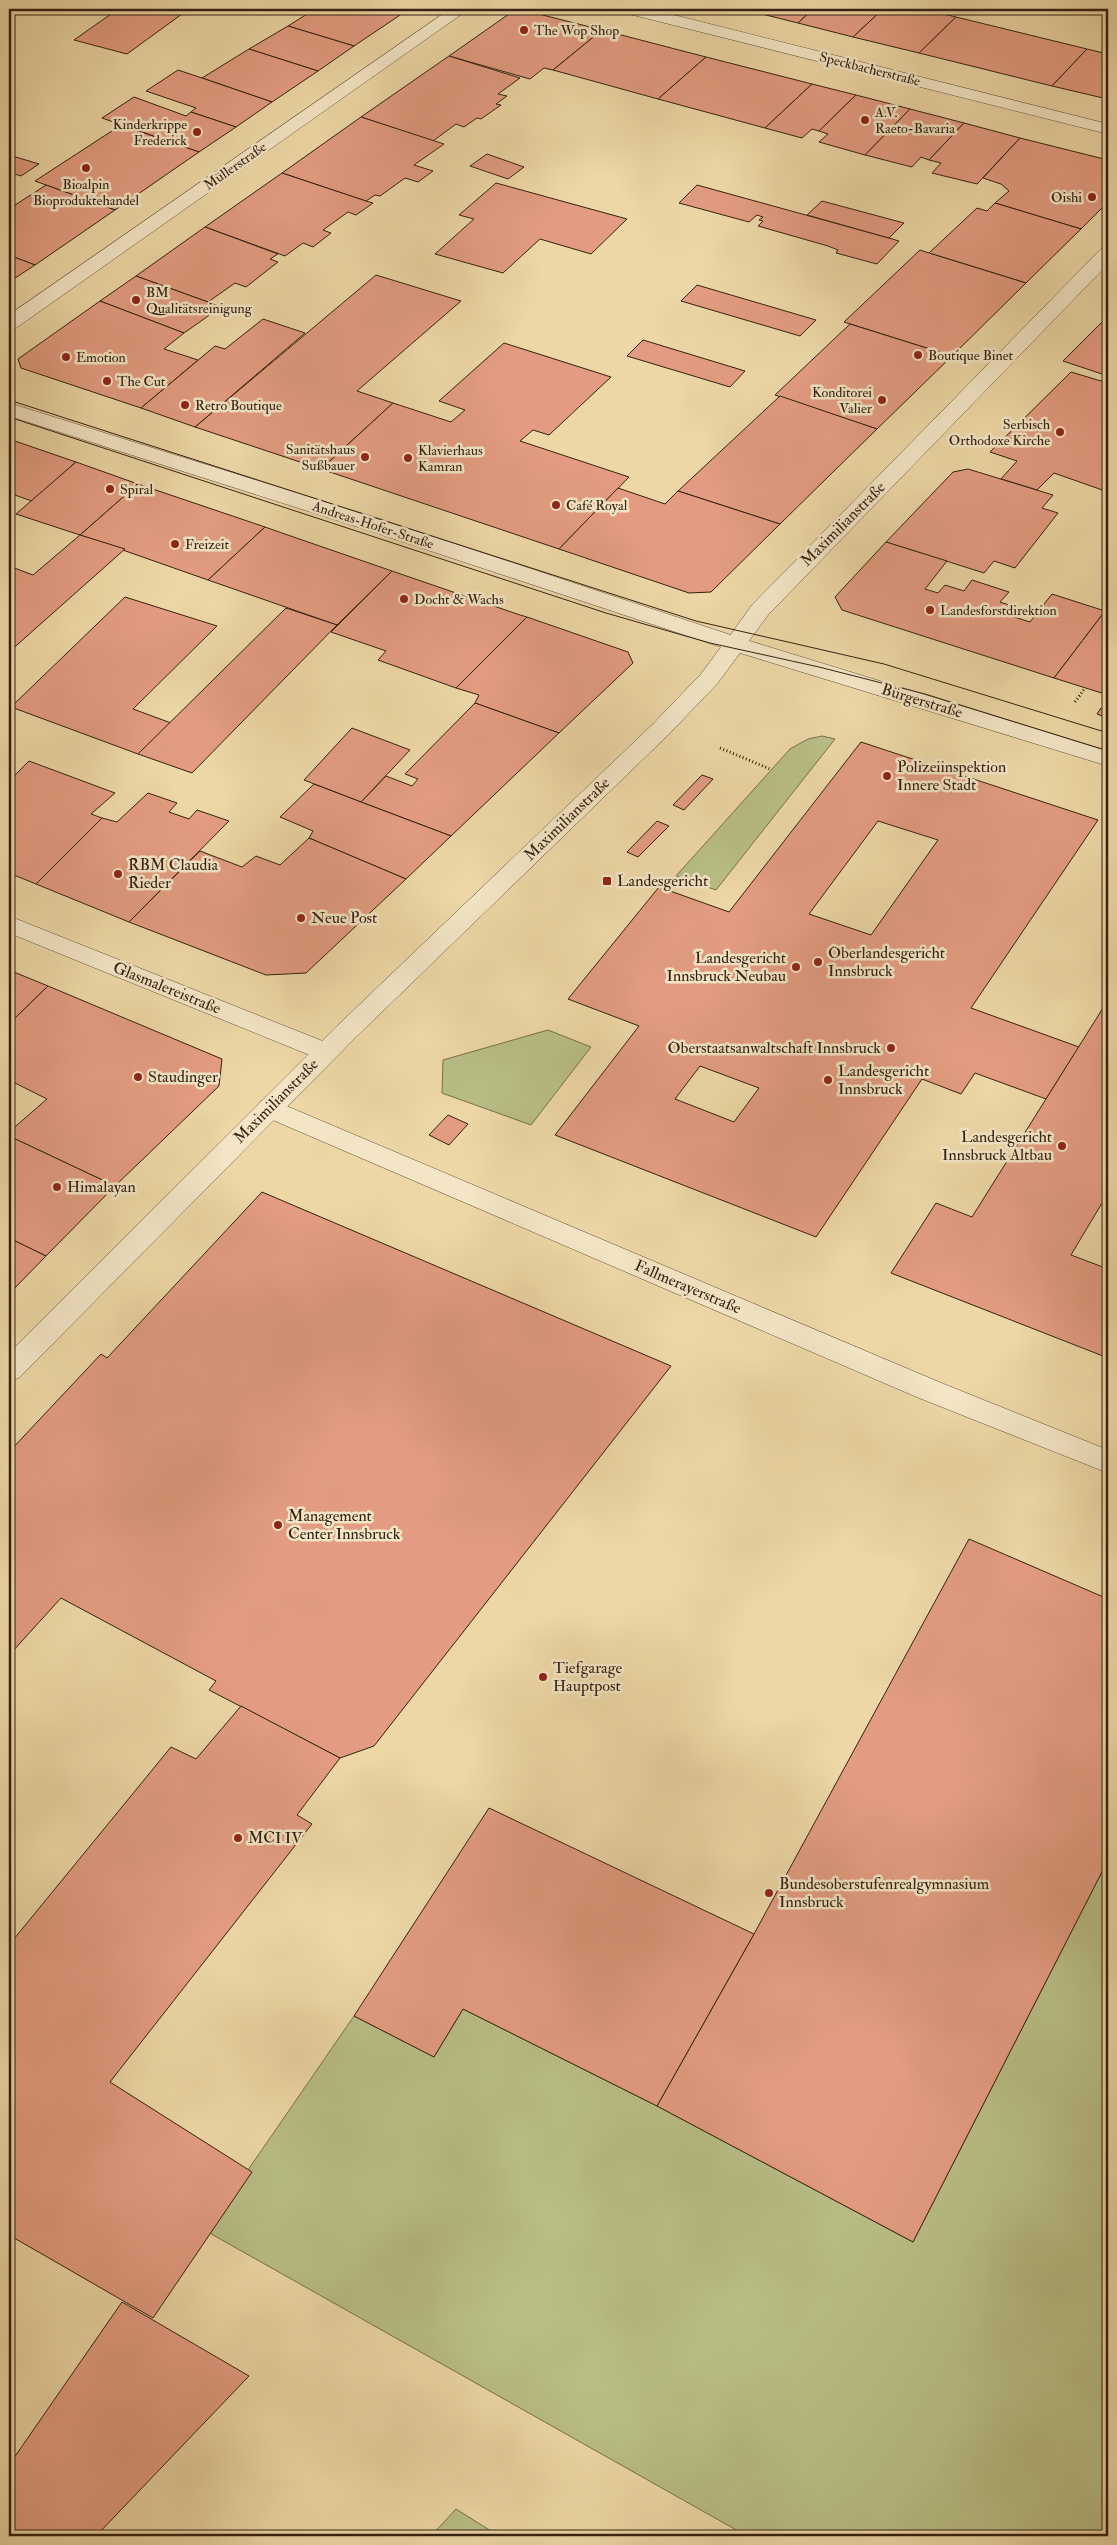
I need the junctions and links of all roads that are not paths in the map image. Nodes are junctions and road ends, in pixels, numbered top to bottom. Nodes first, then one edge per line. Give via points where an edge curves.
1 (461, 9) edge
2 (631, 9) edge
3 (1108, 129) edge
4 (1108, 253) edge
5 (9, 324) edge
6 (9, 409) edge
7 (735, 644) junction
8 (1108, 759) edge
9 (9, 924) edge
10 (326, 1052) junction
11 (270, 1108) junction
12 (9, 1370) edge
13 (1108, 1462) edge

1 - 5 street, Müllerstraße
2 - 3 street, Speckbacherstraße
4 - 7 street, Maximilianstraße via 760,610
6 - 7 street, Andreas-Hofer-Straße
7 - 8 street, Bürgerstraße
7 - 10 street, Maximilianstraße via 709,679 661,729
9 - 10 street, Glasmalereistraße
10 - 11 street, Maximilianstraße
11 - 12 street, Maximilianstraße
11 - 13 street, Fallmerayerstraße via 929,1390

